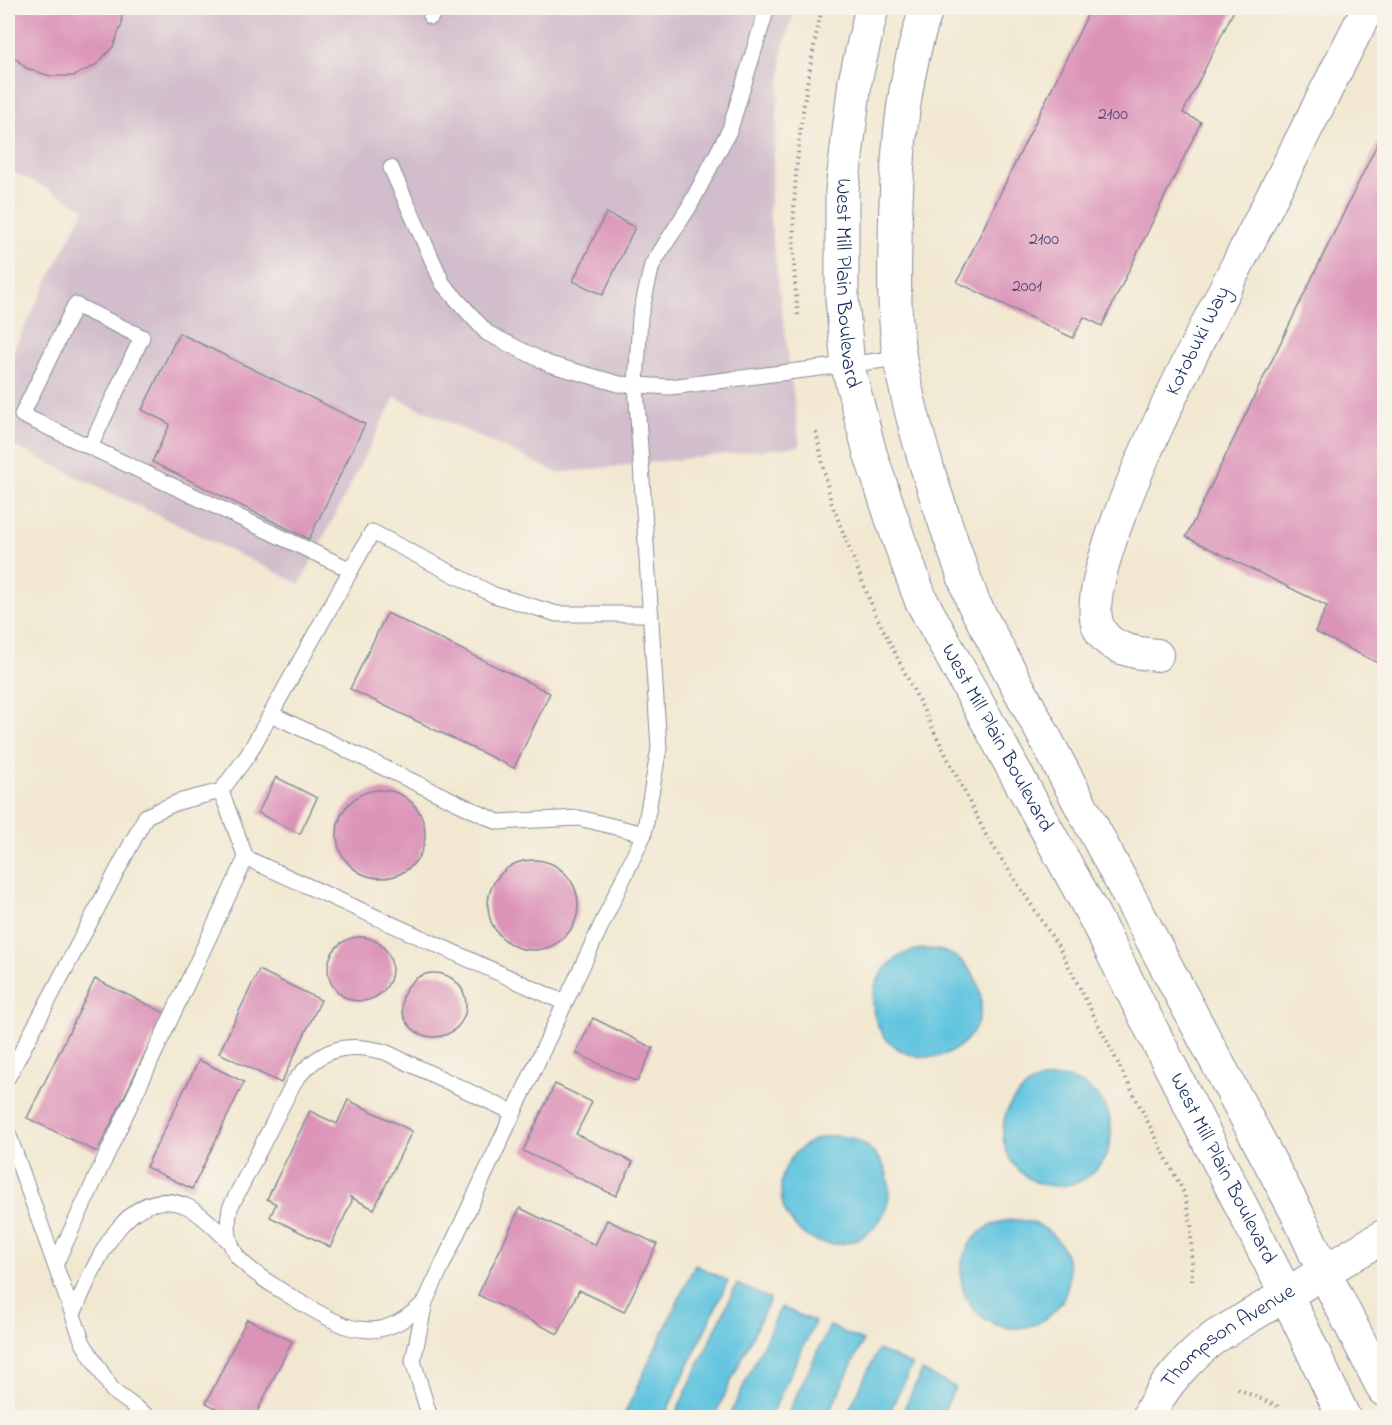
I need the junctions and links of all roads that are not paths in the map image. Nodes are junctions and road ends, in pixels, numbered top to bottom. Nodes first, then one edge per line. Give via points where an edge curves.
1 (767, 8) edge
2 (872, 8) edge
3 (927, 8) edge
4 (1368, 8) edge
5 (390, 168) dead end
6 (900, 358) junction
7 (848, 367) junction
8 (636, 385) junction
9 (90, 447) junction
10 (351, 570) junction
11 (651, 614) junction
12 (1157, 655) dead end
13 (271, 714) junction
14 (222, 791) junction
15 (644, 834) junction
16 (246, 858) junction
17 (565, 1003) junction
18 (8, 1077) edge
19 (514, 1113) junction
20 (8, 1133) edge
21 (1384, 1236) edge
22 (229, 1241) junction
23 (55, 1265) junction
24 (1324, 1272) junction
25 (1286, 1294) junction
26 (425, 1302) junction
27 (73, 1314) junction
28 (1384, 1389) edge
29 (150, 1418) edge
30 (430, 1418) edge
31 (1148, 1418) edge
32 (1344, 1418) edge

1 - 8 lane via 730,129 689,207 652,265 640,317
2 - 7 main road, West Mill Plain Boulevard via 855,81 842,190 842,299
3 - 6 main road, West Mill Plain Boulevard via 907,87 896,180 894,287
4 - 12 street, Kotobuki Way via 1157,429 1116,525 1099,587 1097,622 1113,644 1132,652
5 - 8 lane via 443,284 487,333 549,364 619,384
6 - 7 lane
6 - 24 main road, West Mill Plain Boulevard via 941,512 974,602 1288,1195
7 - 8 lane via 670,387
7 - 25 main road, West Mill Plain Boulevard via 870,453 921,600 1094,916
8 - 11 lane
9 - 9 lane via 22,415 75,305 142,337
9 - 10 lane
10 - 11 lane via 372,532 494,595 557,614
10 - 13 lane
11 - 15 lane via 659,748
13 - 14 lane
13 - 15 lane via 498,822 579,818
14 - 16 lane
14 - 18 lane via 178,802 146,816
15 - 17 lane
16 - 17 lane
16 - 23 lane
17 - 19 lane
19 - 22 lane via 385,1052 365,1046 344,1047 324,1054 294,1082 230,1208
19 - 26 lane
20 - 23 lane
21 - 24 main road, Thompson Avenue
22 - 26 lane via 247,1267 349,1327 370,1330 391,1326
22 - 27 lane via 188,1207 171,1202 138,1209 105,1245
23 - 27 lane
24 - 25 main road, Thompson Avenue
24 - 28 main road, West Mill Plain Boulevard
25 - 31 main road, Thompson Avenue via 1215,1336 1192,1355
25 - 32 main road, West Mill Plain Boulevard
26 - 30 lane via 413,1361
27 - 29 lane via 83,1343 112,1391

